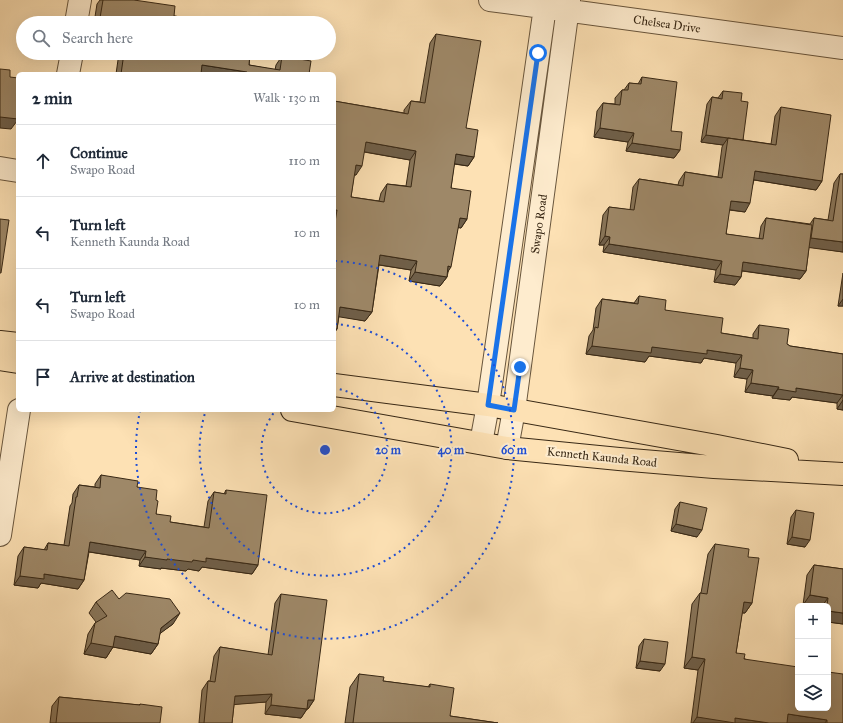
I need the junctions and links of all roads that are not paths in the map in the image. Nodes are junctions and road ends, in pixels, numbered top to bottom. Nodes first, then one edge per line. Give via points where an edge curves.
1 (80, 0) edge
2 (490, 0) edge
3 (546, 4) edge
4 (568, 5) edge
5 (77, 16) edge
6 (843, 48) edge
7 (71, 60) edge
8 (68, 72) edge
9 (0, 168) edge
10 (16, 171) edge
11 (0, 342) edge
12 (16, 344) edge
13 (0, 359) edge
14 (16, 362) edge
15 (336, 385) edge
16 (488, 405) junction
17 (514, 410) junction
18 (19, 412) edge
19 (303, 412) edge
20 (481, 443) junction
21 (507, 448) junction
22 (843, 473) edge
23 (0, 535) edge

1 - 5 street
2 - 3 street, Chelsea Drive
3 - 4 street, Chelsea Drive
3 - 16 street
4 - 6 street, Chelsea Drive
4 - 17 street, Swapo Road
7 - 8 street
9 - 10 street
11 - 12 main road
13 - 14 main road
15 - 16 main road, Kenneth Kaunda Road
16 - 17 main road, Kenneth Kaunda Road
16 - 20 street
17 - 21 street, Swapo Road
17 - 22 main road, Kenneth Kaunda Road via 710,445
18 - 23 street
19 - 20 main road, Kenneth Kaunda Road
20 - 21 main road, Kenneth Kaunda Road
21 - 22 main road, Kenneth Kaunda Road via 706,467

